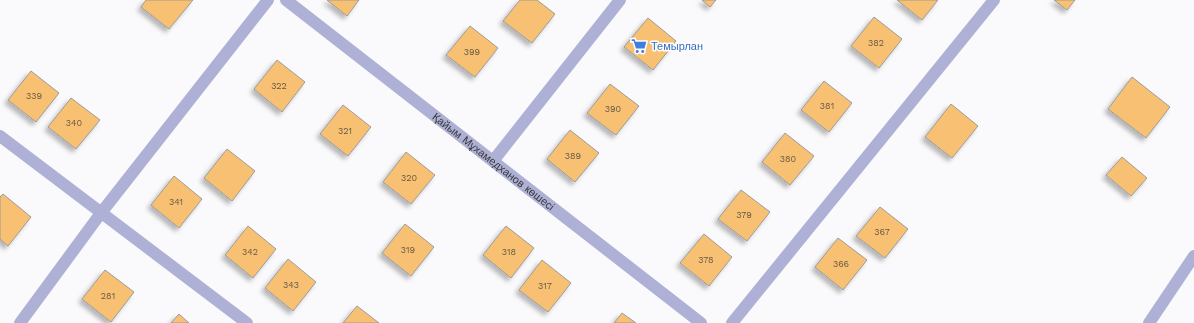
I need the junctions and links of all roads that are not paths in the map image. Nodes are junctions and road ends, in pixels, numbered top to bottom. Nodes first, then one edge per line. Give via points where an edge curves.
1 (268, 0) edge
2 (286, 0) edge
3 (620, 0) edge
4 (994, 0) edge
5 (0, 136) edge
6 (493, 161) junction
7 (100, 213) junction
8 (1194, 256) edge
9 (20, 323) edge
10 (247, 323) edge
11 (701, 323) edge
12 (732, 323) edge
13 (1149, 323) edge

1 - 7 street
2 - 6 street, Қайым Мұхамедханов көшесі
3 - 6 street
4 - 12 street
5 - 7 street
6 - 11 street, Қайым Мұхамедханов көшесі
7 - 9 street
7 - 10 street
8 - 13 street

